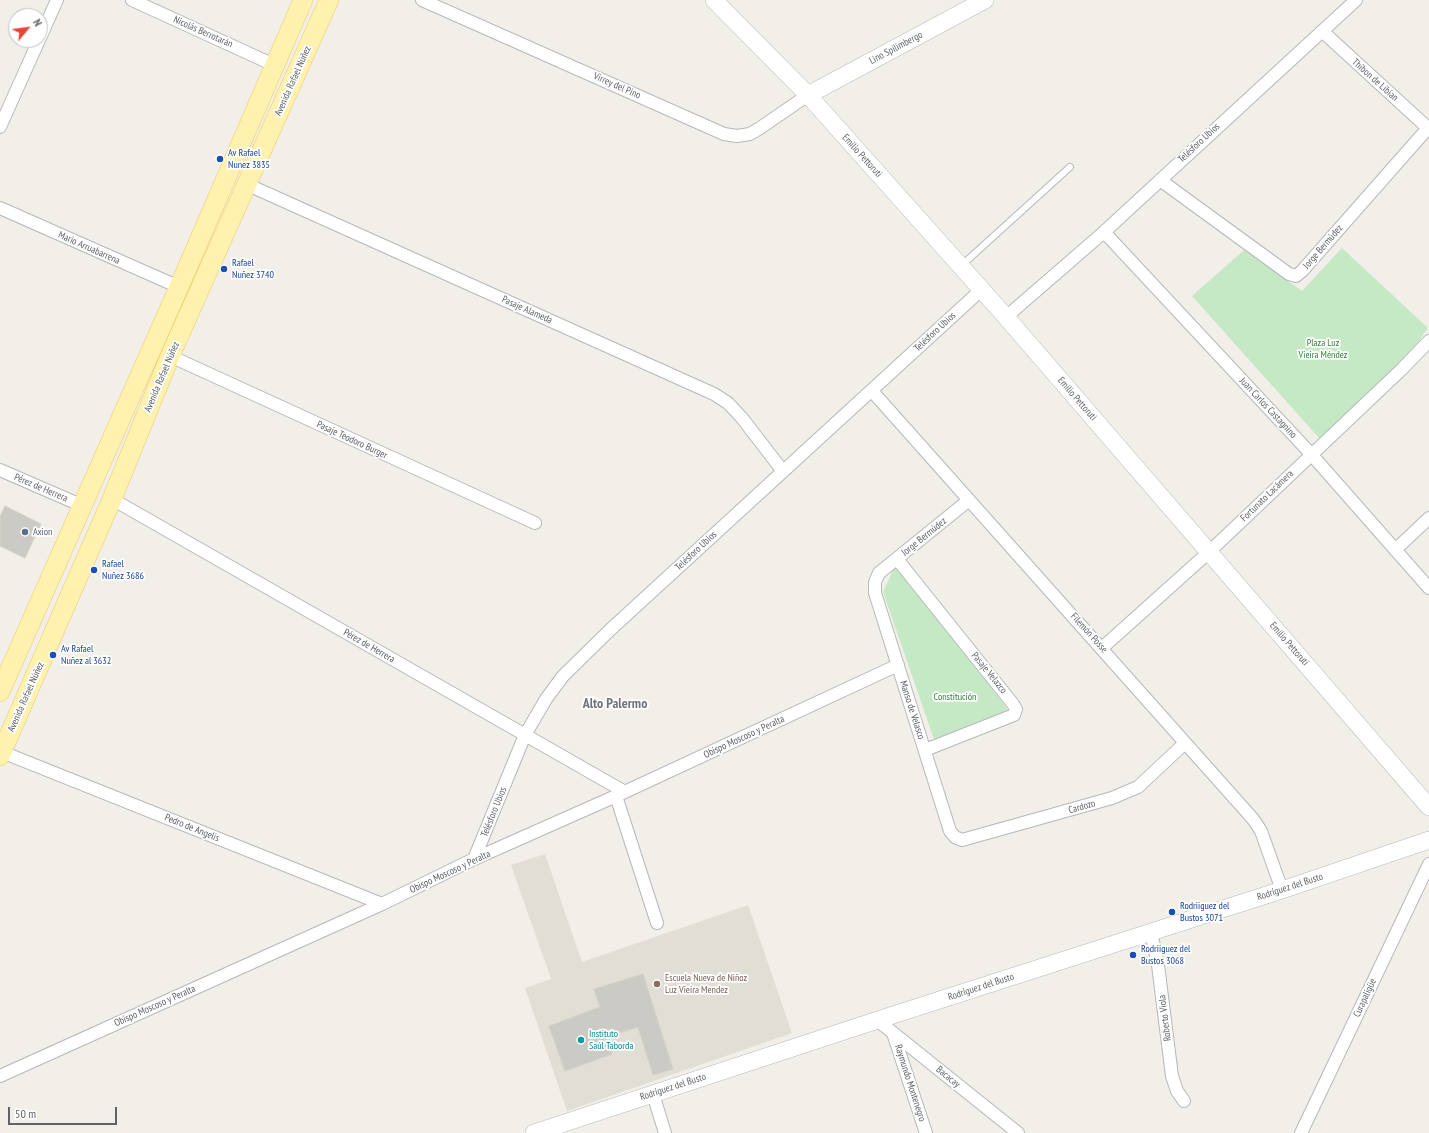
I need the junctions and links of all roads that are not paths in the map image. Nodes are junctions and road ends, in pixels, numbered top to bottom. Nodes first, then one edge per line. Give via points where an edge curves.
1 (57, 0) edge
2 (132, 0) edge
3 (303, 0) edge
4 (330, 0) edge
5 (422, 0) edge
6 (714, 0) edge
7 (985, 0) edge
8 (1356, 0) edge
9 (48, 20) edge
10 (1322, 31) junction
11 (35, 48) edge
12 (274, 65) junction
13 (808, 95) junction
14 (0, 127) edge
15 (1429, 128) edge
16 (1070, 168) dead end
17 (1160, 180) junction
18 (246, 184) junction
19 (0, 208) edge
20 (1104, 232) junction
21 (961, 266) junction
22 (179, 287) junction
23 (981, 290) junction
24 (1006, 317) junction
25 (1429, 340) edge
26 (170, 356) junction
27 (872, 391) junction
28 (1311, 454) junction
29 (0, 470) edge
30 (782, 470) junction
31 (112, 499) junction
32 (969, 500) junction
33 (83, 506) junction
34 (1429, 518) edge
35 (535, 523) dead end
36 (1395, 550) junction
37 (1209, 552) junction
38 (897, 559) junction
39 (879, 573) joint
40 (1429, 588) edge
41 (1102, 648) junction
42 (898, 665) junction
43 (0, 692) edge
44 (525, 735) junction
45 (1185, 743) junction
46 (926, 750) junction
47 (1, 754) edge
48 (621, 794) junction
49 (1427, 802) edge
50 (962, 840) joint
51 (1429, 840) edge
52 (474, 859) junction
53 (1429, 864) edge
54 (1282, 890) junction
55 (382, 904) junction
56 (657, 923) dead end
57 (1151, 932) junction
58 (878, 1020) junction
59 (894, 1033) junction
60 (0, 1076) edge
61 (653, 1094) junction
62 (1184, 1100) dead end
63 (534, 1133) edge
64 (665, 1133) edge
65 (926, 1133) edge
66 (1018, 1133) edge
67 (1301, 1133) edge

1 - 9 street
2 - 12 street, Nicolás Berrotarán
3 - 12 main road, Avenida Rafael Núñez
4 - 18 main road, Avenida Rafael Núñez
5 - 13 street, Virrey del Pino via 724,134 750,134
6 - 13 main road, Emilio Pettoruti
7 - 13 main road, Lino Spilimbergo
8 - 10 street, Telésforo Ubios
10 - 15 street, Thibon de Libian
10 - 17 street, Telésforo Ubios
11 - 14 street
12 - 22 main road, Avenida Rafael Núñez
13 - 21 main road, Emilio Pettoruti
15 - 17 street, Jorge Bermúdez via 1296,276 1289,274
16 - 21 lane
17 - 20 street, Telésforo Ubios
18 - 26 main road, Avenida Rafael Núñez
18 - 30 street, Pasaje Alameda via 714,394 728,403 742,418
19 - 22 street, Mario Arruabarrena
20 - 24 street, Telésforo Ubios
20 - 28 street, Juan Carlos Castagnino
21 - 23 main road, Emilio Pettoruti
22 - 33 main road, Avenida Rafael Núñez
23 - 24 main road, Emilio Pettoruti
23 - 27 street, Telésforo Ubios
24 - 37 main road, Emilio Pettoruti
25 - 28 street, Fortunato Lacámera via 1402,369
26 - 31 main road, Avenida Rafael Núñez
26 - 35 street, Pasaje Teodoro Burger
27 - 30 street, Telésforo Ubios
27 - 32 street, Filemón Posse
28 - 36 street, Juan Carlos Castagnino
28 - 37 street, Fortunato Lacámera
29 - 33 street, Pérez de Herrera
30 - 44 street, Telésforo Ubios via 584,654 546,699
31 - 44 street, Pérez de Herrera
31 - 47 main road, Avenida Rafael Núñez
32 - 38 street, Jorge Bermúdez
32 - 41 street, Filemón Posse
33 - 43 main road, Avenida Rafael Núñez via 8,666
34 - 36 street
36 - 40 street, Juan Carlos Castagnino
37 - 41 street, Fortunato Lacámera
37 - 49 main road, Emilio Pettoruti
38 - 39 street, Jorge Bermúdez
38 - 46 street, Pasaje Velazco via 1016,710 1014,714
39 - 42 street, Manso de Velasco via 875,582 875,593
41 - 45 street, Filemón Posse
42 - 46 street, Manso de Velasco
42 - 48 street, Obispo Moscoso y Peralta
44 - 48 street, Pérez de Herrera
44 - 52 street, Telésforo Ubios
45 - 50 street, Cardozo via 1138,787 1112,798
45 - 54 street, Filemón Posse via 1253,818 1261,831
46 - 50 street, Manso de Velasco via 950,831
47 - 55 street, Pedro de Angelis
48 - 52 street, Obispo Moscoso y Peralta
48 - 56 street
51 - 54 main road, Rodríguez del Busto
52 - 55 street, Obispo Moscoso y Peralta
53 - 67 street, Curapaligüe
54 - 57 main road, Rodríguez del Busto
55 - 60 street, Obispo Moscoso y Peralta
57 - 58 main road, Rodríguez del Busto
57 - 62 street, Roberto Viola via 1158,965 1172,1076 1177,1091
58 - 59 street, Bacacay
58 - 61 main road, Rodríguez del Busto
59 - 65 street, Raymundo Montenegro
59 - 66 street, Bacacay
61 - 63 main road, Rodríguez del Busto
61 - 64 street

